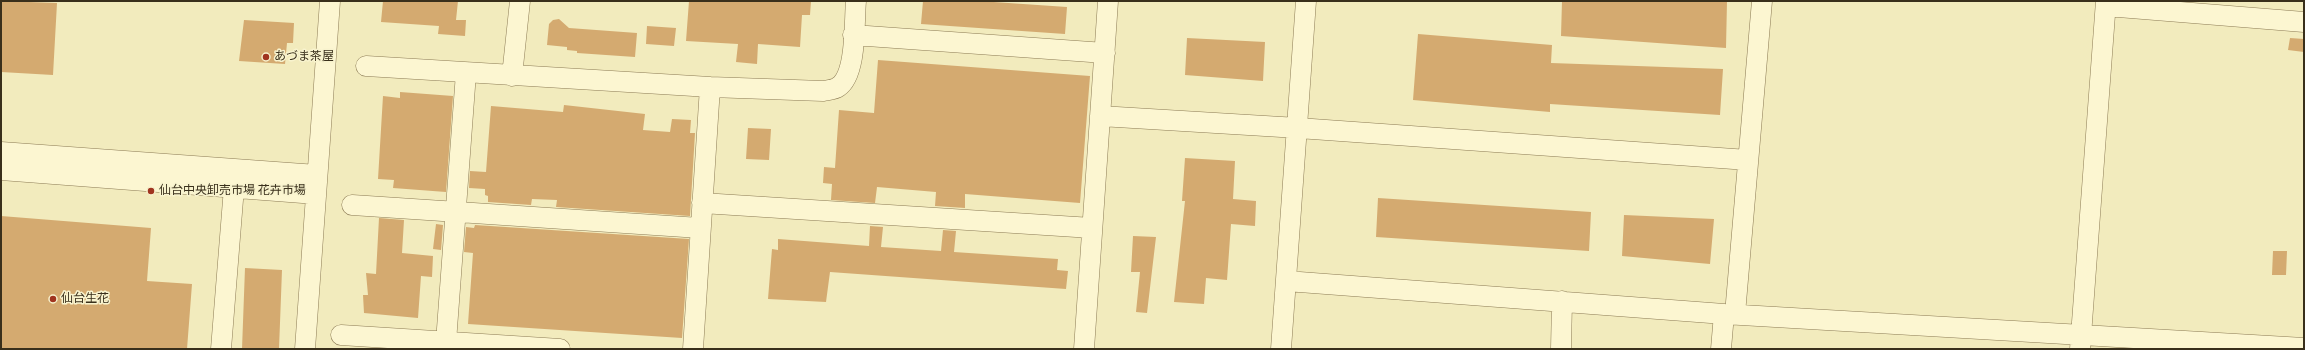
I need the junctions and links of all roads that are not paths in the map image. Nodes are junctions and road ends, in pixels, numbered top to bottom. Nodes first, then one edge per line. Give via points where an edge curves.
1 (330, 1) edge
2 (520, 1) edge
3 (856, 1) edge
4 (1108, 1) edge
5 (1306, 1) edge
6 (1762, 1) edge
7 (2106, 4) edge
8 (2304, 22) edge
9 (853, 35) junction
10 (1105, 53) junction
11 (366, 66) dead end
12 (466, 73) junction
13 (512, 76) junction
14 (710, 87) junction
15 (1100, 116) junction
16 (1298, 128) junction
17 (1, 152) edge
18 (1748, 160) junction
19 (1, 170) edge
20 (234, 178) junction
21 (317, 184) junction
22 (702, 204) junction
23 (352, 205) dead end
24 (456, 212) junction
25 (700, 228) junction
26 (1092, 228) junction
27 (1286, 281) junction
28 (1562, 302) junction
29 (1729, 314) junction
30 (341, 335) dead end
31 (446, 342) junction
32 (2080, 342) edge
33 (2304, 348) edge
34 (221, 349) edge
35 (305, 349) edge
36 (560, 349) edge
37 (693, 349) edge
38 (1084, 349) edge
39 (1281, 349) edge
40 (1561, 349) edge
41 (1721, 349) edge

1 - 21 street
2 - 13 street
3 - 9 street
4 - 10 street
5 - 16 street
6 - 18 street
7 - 8 street
7 - 32 street
9 - 10 street
9 - 14 street via 851,65 846,79 838,88 823,91
10 - 15 street
11 - 12 street
12 - 13 street
12 - 24 street
13 - 14 street
14 - 22 street
15 - 16 street
15 - 26 street
16 - 18 street
16 - 27 street
17 - 20 street
18 - 29 street
19 - 20 street
20 - 21 street
20 - 34 street
21 - 35 street
22 - 25 street
22 - 26 street
23 - 24 street
24 - 25 street
24 - 31 street
25 - 37 street
26 - 38 street
27 - 28 street
27 - 39 street
28 - 29 street
28 - 40 street
29 - 32 street
29 - 41 street
30 - 31 street
31 - 36 street
32 - 33 street

